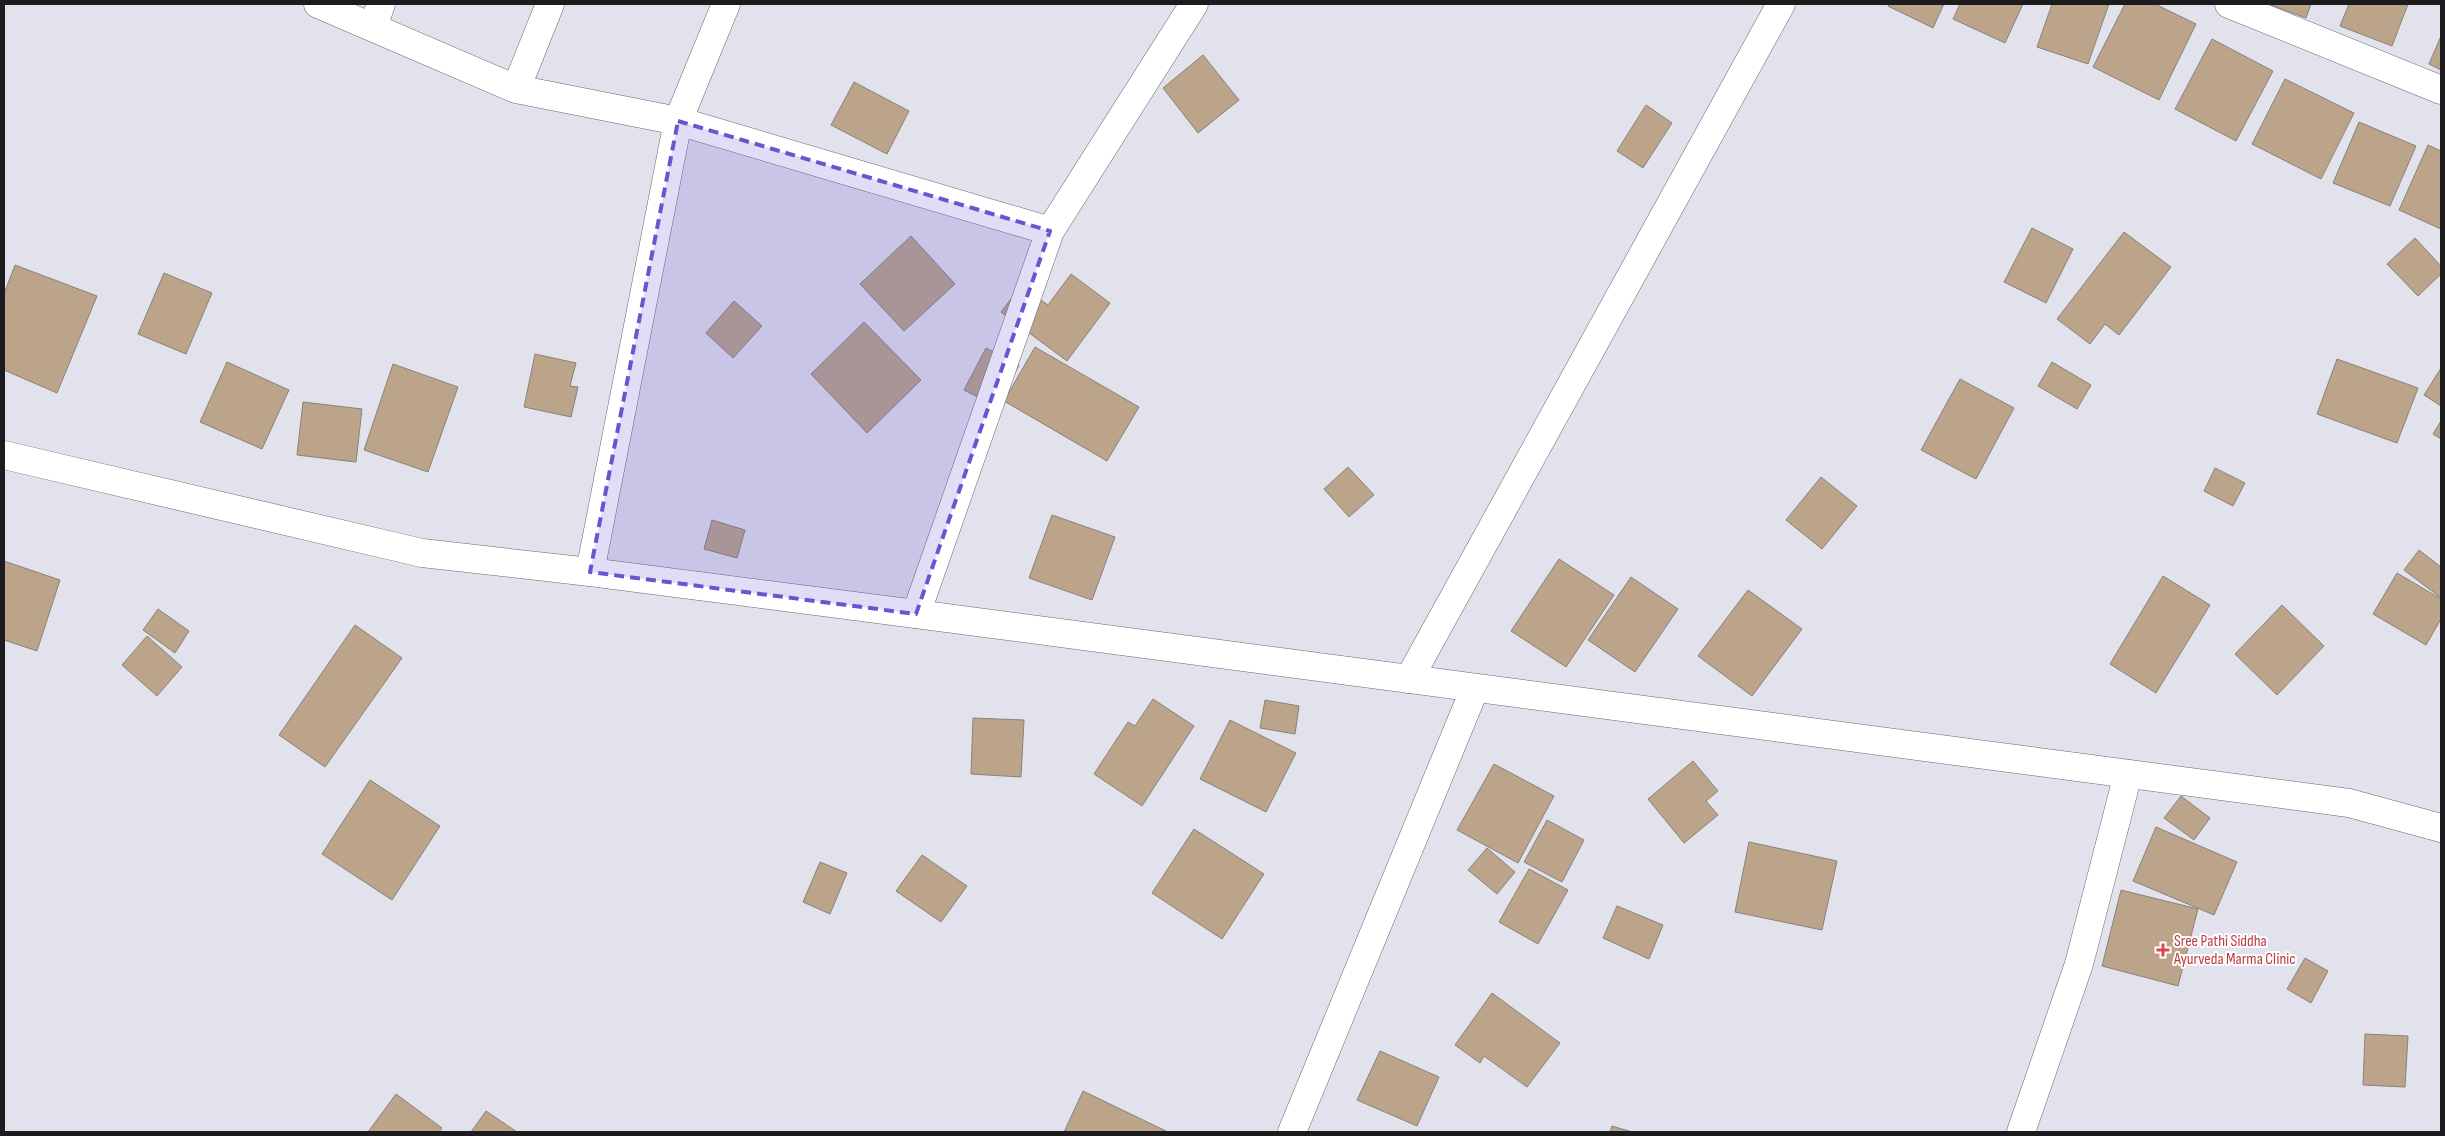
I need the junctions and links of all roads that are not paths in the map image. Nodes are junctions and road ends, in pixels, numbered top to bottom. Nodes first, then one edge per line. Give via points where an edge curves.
1 (318, 4) edge
2 (550, 4) edge
3 (726, 4) edge
4 (1194, 4) edge
5 (1781, 4) edge
6 (2229, 4) edge
7 (377, 16) edge
8 (516, 89) junction
9 (2441, 90) edge
10 (678, 121) junction
11 (1050, 232) junction
12 (4, 455) edge
13 (590, 572) junction
14 (916, 614) junction
15 (1409, 679) junction
16 (1475, 688) junction
17 (2128, 774) junction
18 (2441, 828) edge
19 (1292, 1132) edge
20 (2021, 1132) edge

1 - 7 street
2 - 8 street
3 - 10 street
4 - 11 street
5 - 15 street
6 - 9 street
7 - 8 street
8 - 10 street
10 - 11 street
10 - 13 street
11 - 14 street
12 - 13 street via 422,553
13 - 14 street
14 - 15 street
15 - 16 street
16 - 17 street
16 - 19 street
17 - 18 street via 2349,803
17 - 20 street via 2079,964

